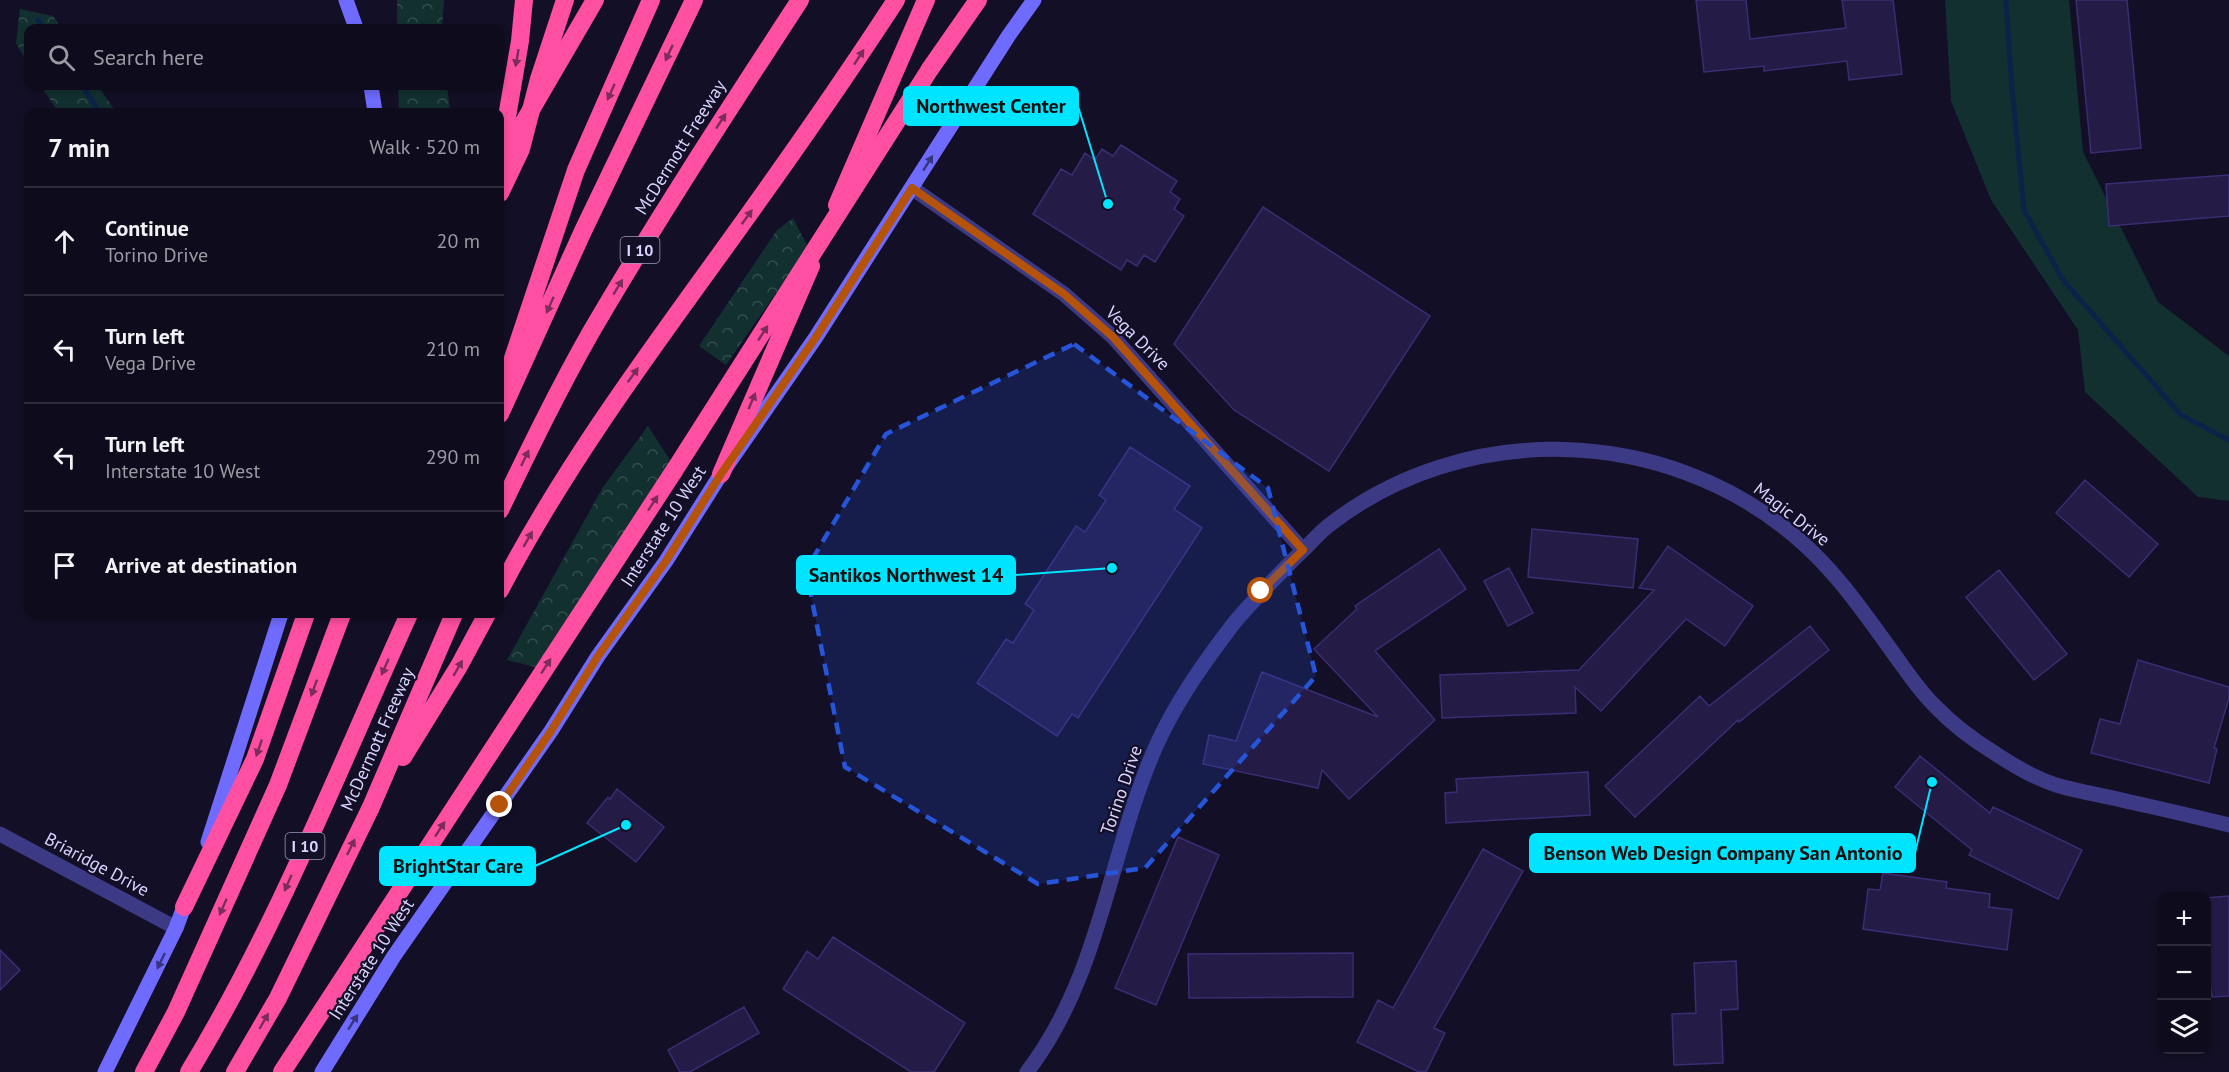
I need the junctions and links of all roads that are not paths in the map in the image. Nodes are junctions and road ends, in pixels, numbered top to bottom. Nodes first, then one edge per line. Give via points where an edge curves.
1 (346, 0) edge
2 (524, 0) edge
3 (565, 0) edge
4 (595, 0) edge
5 (651, 0) edge
6 (694, 0) edge
7 (800, 0) edge
8 (896, 0) edge
9 (926, 0) edge
10 (967, 0) edge
11 (978, 0) edge
12 (1035, 0) edge
13 (355, 24) edge
14 (930, 69) junction
15 (372, 90) edge
16 (374, 108) edge
17 (504, 137) edge
18 (504, 154) edge
19 (504, 185) edge
20 (912, 188) junction
21 (504, 385) edge
22 (504, 405) edge
23 (721, 474) junction
24 (504, 502) edge
25 (1303, 550) junction
26 (504, 583) edge
27 (280, 618) edge
28 (305, 618) edge
29 (341, 618) edge
30 (407, 618) edge
31 (452, 618) edge
32 (485, 618) edge
33 (371, 807) junction
34 (2229, 825) edge
35 (0, 834) edge
36 (184, 907) junction
37 (176, 928) junction
38 (105, 1072) edge
39 (144, 1072) edge
40 (189, 1072) edge
41 (234, 1072) edge
42 (282, 1072) edge
43 (322, 1072) edge
44 (1027, 1072) edge

1 - 13 main road
2 -> 17 highway
3 - 19 highway, bridge via 521,148
4 - 18 highway
5 -> 21 highway via 576,170
6 -> 22 highway
24 -> 7 highway, McDermott Freeway / I 10 via 547,412 596,324
26 -> 8 highway via 550,501 627,383 784,165
23 -> 9 highway
10 - 14 highway
11 - 14 highway
20 -> 12 main road, Interstate 10 West
42 -> 14 highway, bridge via 674,471
15 - 16 main road
20 - 23 main road, Interstate 10 West
20 - 25 street, Vega Drive via 1064,294 1113,337
43 -> 23 main road, Interstate 10 West via 394,956 551,731
25 - 34 street, Magic Drive via 1328,526 1394,485 1467,459 1505,452 1583,449 1660,463 1731,493 1796,537 1841,583 1937,708 1996,754 2056,785
25 - 44 street, Torino Drive via 1235,623 1172,713 1141,786 1085,968 1069,1006
27 - 36 main road
28 -> 36 highway via 255,759
29 -> 39 highway via 278,785 176,1012
30 -> 40 highway, McDermott Freeway / I 10 via 273,916 218,1025
31 - 33 highway, McDermott Freeway / I 10
33 -> 32 highway
41 -> 33 highway, McDermott Freeway / I 10 via 278,998
35 - 37 street, Briaridge Drive
36 - 37 main road
37 -> 38 main road

